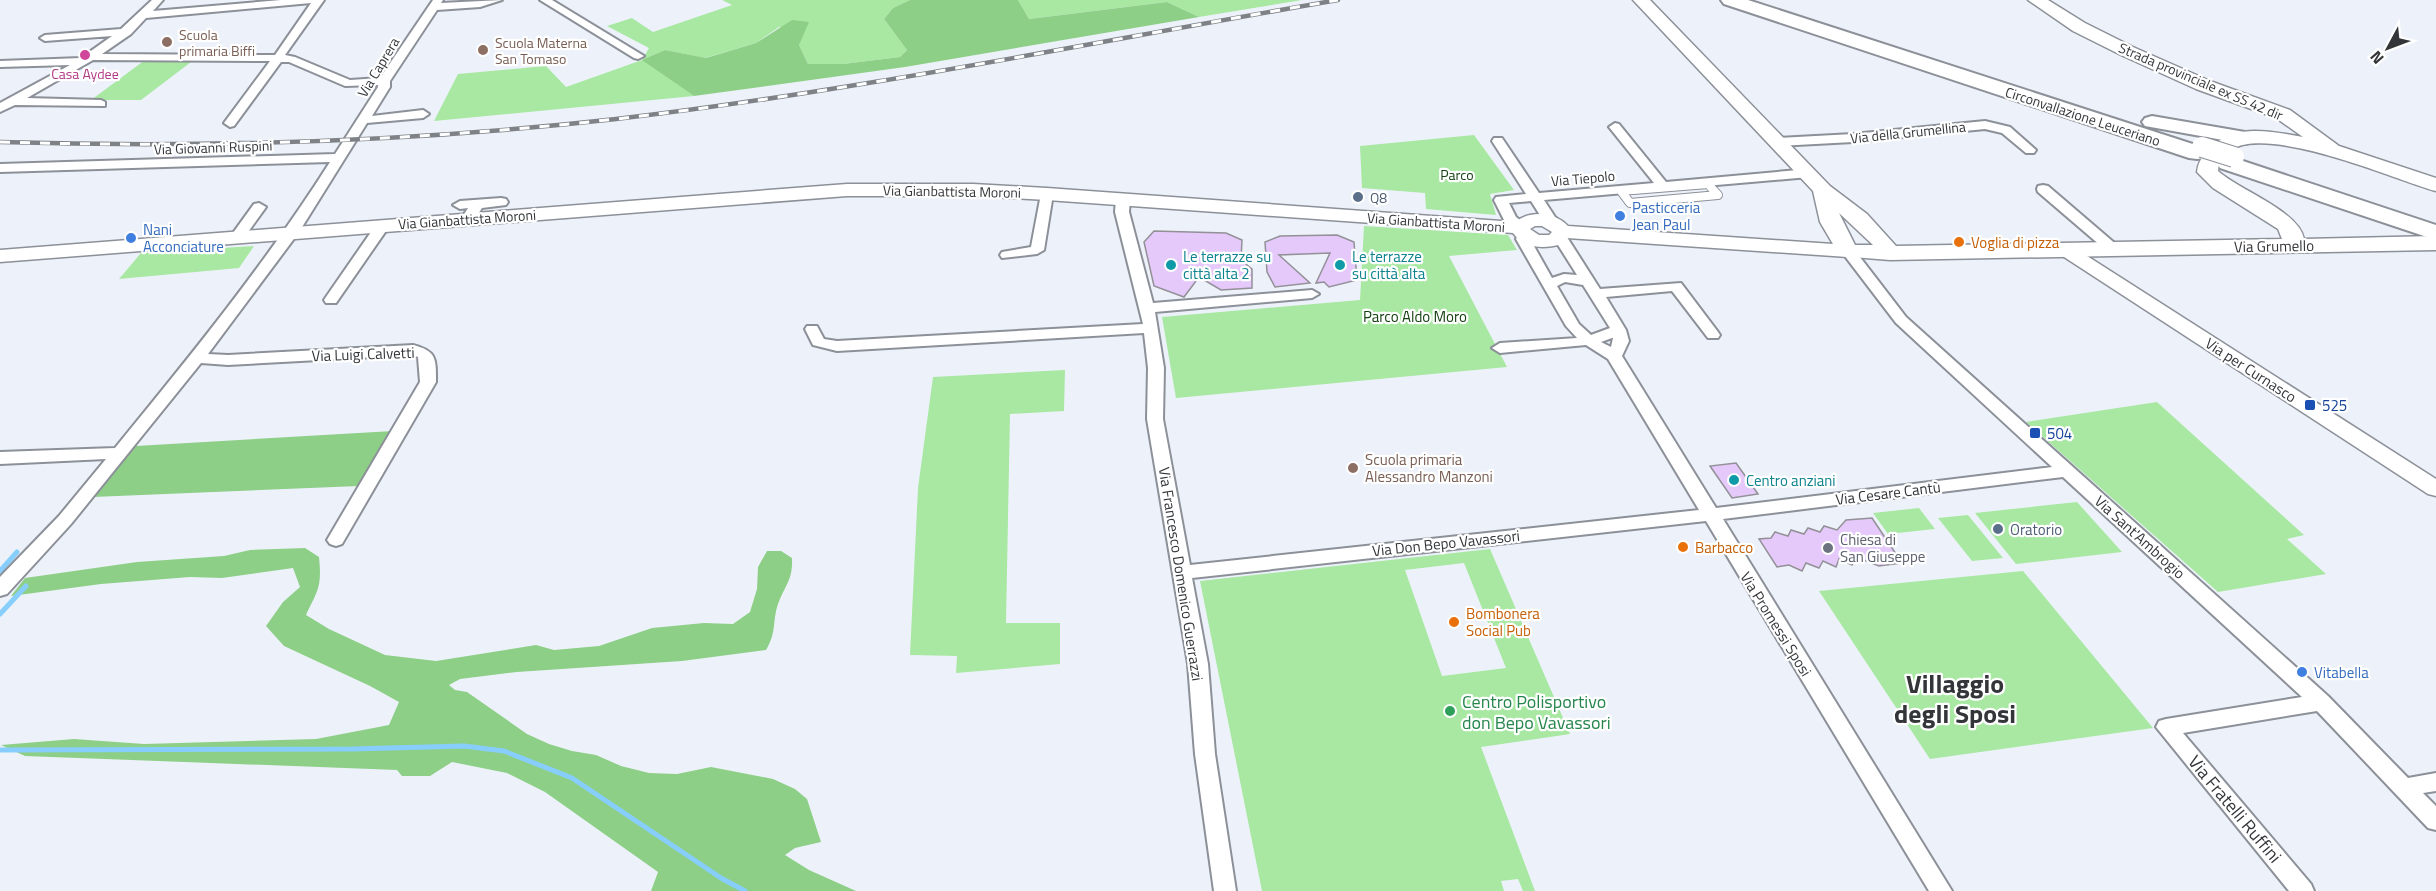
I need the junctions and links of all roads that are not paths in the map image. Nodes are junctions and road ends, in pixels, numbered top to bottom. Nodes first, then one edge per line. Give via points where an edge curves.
1 (158, 0) edge
2 (317, 0) edge
3 (497, 0) edge
4 (545, 0) edge
5 (1641, 0) edge
6 (1730, 0) edge
7 (1752, 0) edge
8 (2036, 0) edge
9 (435, 3) edge
10 (145, 15) junction
11 (128, 32) junction
12 (45, 38) dead end
13 (638, 56) dead end
14 (278, 58) junction
15 (90, 59) junction
16 (0, 64) edge
17 (1956, 67) junction
18 (384, 81) junction
19 (13, 101) junction
20 (101, 104) dead end
21 (0, 108) edge
22 (423, 114) dead end
23 (230, 123) dead end
24 (361, 125) junction
25 (1615, 127) dead end
26 (2302, 127) junction
27 (2274, 140) junction
28 (1498, 141) dead end
29 (1778, 142) junction
30 (2030, 150) dead end
31 (2200, 150) junction
32 (2236, 152) junction
33 (2343, 154) junction
34 (339, 158) junction
35 (0, 168) edge
36 (1809, 173) junction
37 (2436, 185) edge
38 (1663, 186) junction
39 (2043, 189) dead end
40 (1823, 190) junction
41 (1535, 197) junction
42 (1046, 198) junction
43 (1123, 199) junction
44 (501, 202) dead end
45 (1630, 203) joint
46 (259, 207) dead end
47 (469, 209) junction
48 (2436, 223) edge
49 (383, 225) junction
50 (1522, 230) junction
51 (1560, 231) junction
52 (292, 232) junction
53 (2436, 233) edge
54 (238, 236) junction
55 (2436, 243) edge
56 (2294, 246) junction
57 (2113, 249) junction
58 (1848, 251) junction
59 (2067, 251) junction
60 (1890, 253) junction
61 (1007, 255) dead end
62 (0, 256) edge
63 (1549, 284) junction
64 (1592, 288) junction
65 (1312, 294) dead end
66 (331, 300) dead end
67 (1147, 308) junction
68 (1150, 328) junction
69 (812, 329) dead end
70 (1619, 330) junction
71 (1713, 335) dead end
72 (1587, 339) junction
73 (1500, 348) dead end
74 (1614, 356) junction
75 (197, 358) junction
76 (118, 453) junction
77 (0, 458) edge
78 (2066, 471) junction
79 (2436, 489) edge
80 (1711, 514) junction
81 (336, 540) dead end
82 (1181, 573) junction
83 (0, 589) edge
84 (2321, 702) junction
85 (2436, 782) edge
86 (2403, 788) junction
87 (2436, 821) edge
88 (1225, 891) edge
89 (1941, 891) edge
90 (2303, 891) edge

1 - 10 street
2 - 10 street
2 - 14 street
3 - 9 street via 480,4
4 - 13 street
5 - 29 main road
6 - 31 highway, Circonvallazione Leuceriano
7 - 17 highway, Circonvallazione Leuceriano
8 - 26 main road, Strada provinciale ex SS 42 dir via 2127,51 2203,85 2283,114
9 - 18 street, Via Caprera
10 - 11 street
11 - 12 street
11 - 15 street
14 - 15 street
14 - 18 street via 291,59 349,84
14 - 23 street
15 - 16 street
15 - 19 street
17 - 31 highway, Circonvallazione Leuceriano
17 - 32 highway via 1998,75
18 - 24 street, Via Caprera
19 - 20 street
19 - 21 street
22 - 24 street, Via Caprera
24 - 34 street, Via Caprera
25 - 38 street
26 - 27 main road, Strada provinciale ex SS 42 dir via 2296,135
26 - 33 main road, Strada provinciale ex SS 42 dir
27 - 32 main road
27 - 33 main road
28 - 41 street, Via Tiepolo
29 - 30 street, Via della Grumellina via 1985,125 2006,130
29 - 36 main road
31 - 32 highway, Circonvallazione Leuceriano
32 - 48 highway, Circonvallazione Leuceriano
32 - 53 highway, Circonvallazione Leuceriano
32 - 56 main road via 2235,140 2224,145 2208,164 2207,172 2287,225
33 - 37 main road
34 - 35 street, Via Giovanni Ruspini
34 - 52 street
36 - 38 street, Via Tiepolo
36 - 40 main road
38 - 41 street, Via Tiepolo
39 - 57 street
40 - 58 main road via 1837,237
40 - 60 main road via 1847,208
41 - 50 street, Via Promessi Sposi via 1500,201
41 - 51 street
42 - 43 main road, Via Gianbattista Moroni
42 - 47 main road, Via Gianbattista Moroni via 973,190 847,190
42 - 61 street via 1037,250
43 - 50 main road, Via Gianbattista Moroni
43 - 67 street, Via Francesco Domenico Guerrazzi via 1122,212
44 - 47 street
45 - 45 street via 1621,191 1708,184 1718,195
46 - 54 street
47 - 49 main road, Via Gianbattista Moroni
49 - 52 main road, Via Gianbattista Moroni
49 - 66 street, Via Gianbattista Moroni
50 - 51 main road, Via Gianbattista Moroni via 1530,239 1547,242
50 - 63 street, Via Promessi Sposi via 1530,254
51 - 58 main road, Via Gianbattista Moroni
51 - 64 street
52 - 54 main road, Via Gianbattista Moroni
52 - 75 street
54 - 62 main road, Via Gianbattista Moroni
55 - 56 main road, Via Grumello
56 - 57 main road, Via Grumello
57 - 59 main road, Via Grumello
58 - 60 main road, Via Grumello
58 - 78 street, Via Sant'Ambrogio via 1901,320
59 - 60 main road, Via Grumello
59 - 79 street, Via per Curnasco
63 - 64 street via 1564,278
63 - 72 street, Via Promessi Sposi via 1573,326
64 - 70 street
64 - 71 street via 1676,286
65 - 67 street
67 - 68 street, Via Francesco Domenico Guerrazzi
68 - 69 street via 837,346 818,342
68 - 82 street, Via Francesco Domenico Guerrazzi via 1158,396 1155,419
70 - 72 street
70 - 74 street via 1621,341
72 - 73 street
72 - 74 street, Via Promessi Sposi
74 - 80 street, Via Promessi Sposi
75 - 76 street
75 - 81 street, Via Luigi Calvetti via 228,360 413,350 425,354 428,382
76 - 77 street
76 - 83 street via 65,520
78 - 80 street, Via Cesare Cantù
78 - 84 street, Via Sant'Ambrogio
80 - 82 street, Via Don Bepo Vavassori
80 - 89 street, Via Promessi Sposi
82 - 88 street, Via Francesco Domenico Guerrazzi via 1197,664 1205,754
84 - 86 street, Via Sant'Ambrogio
84 - 90 street, Via Fratelli Ruffini via 2166,727
85 - 86 street
86 - 87 street, Via Sant'Ambrogio

